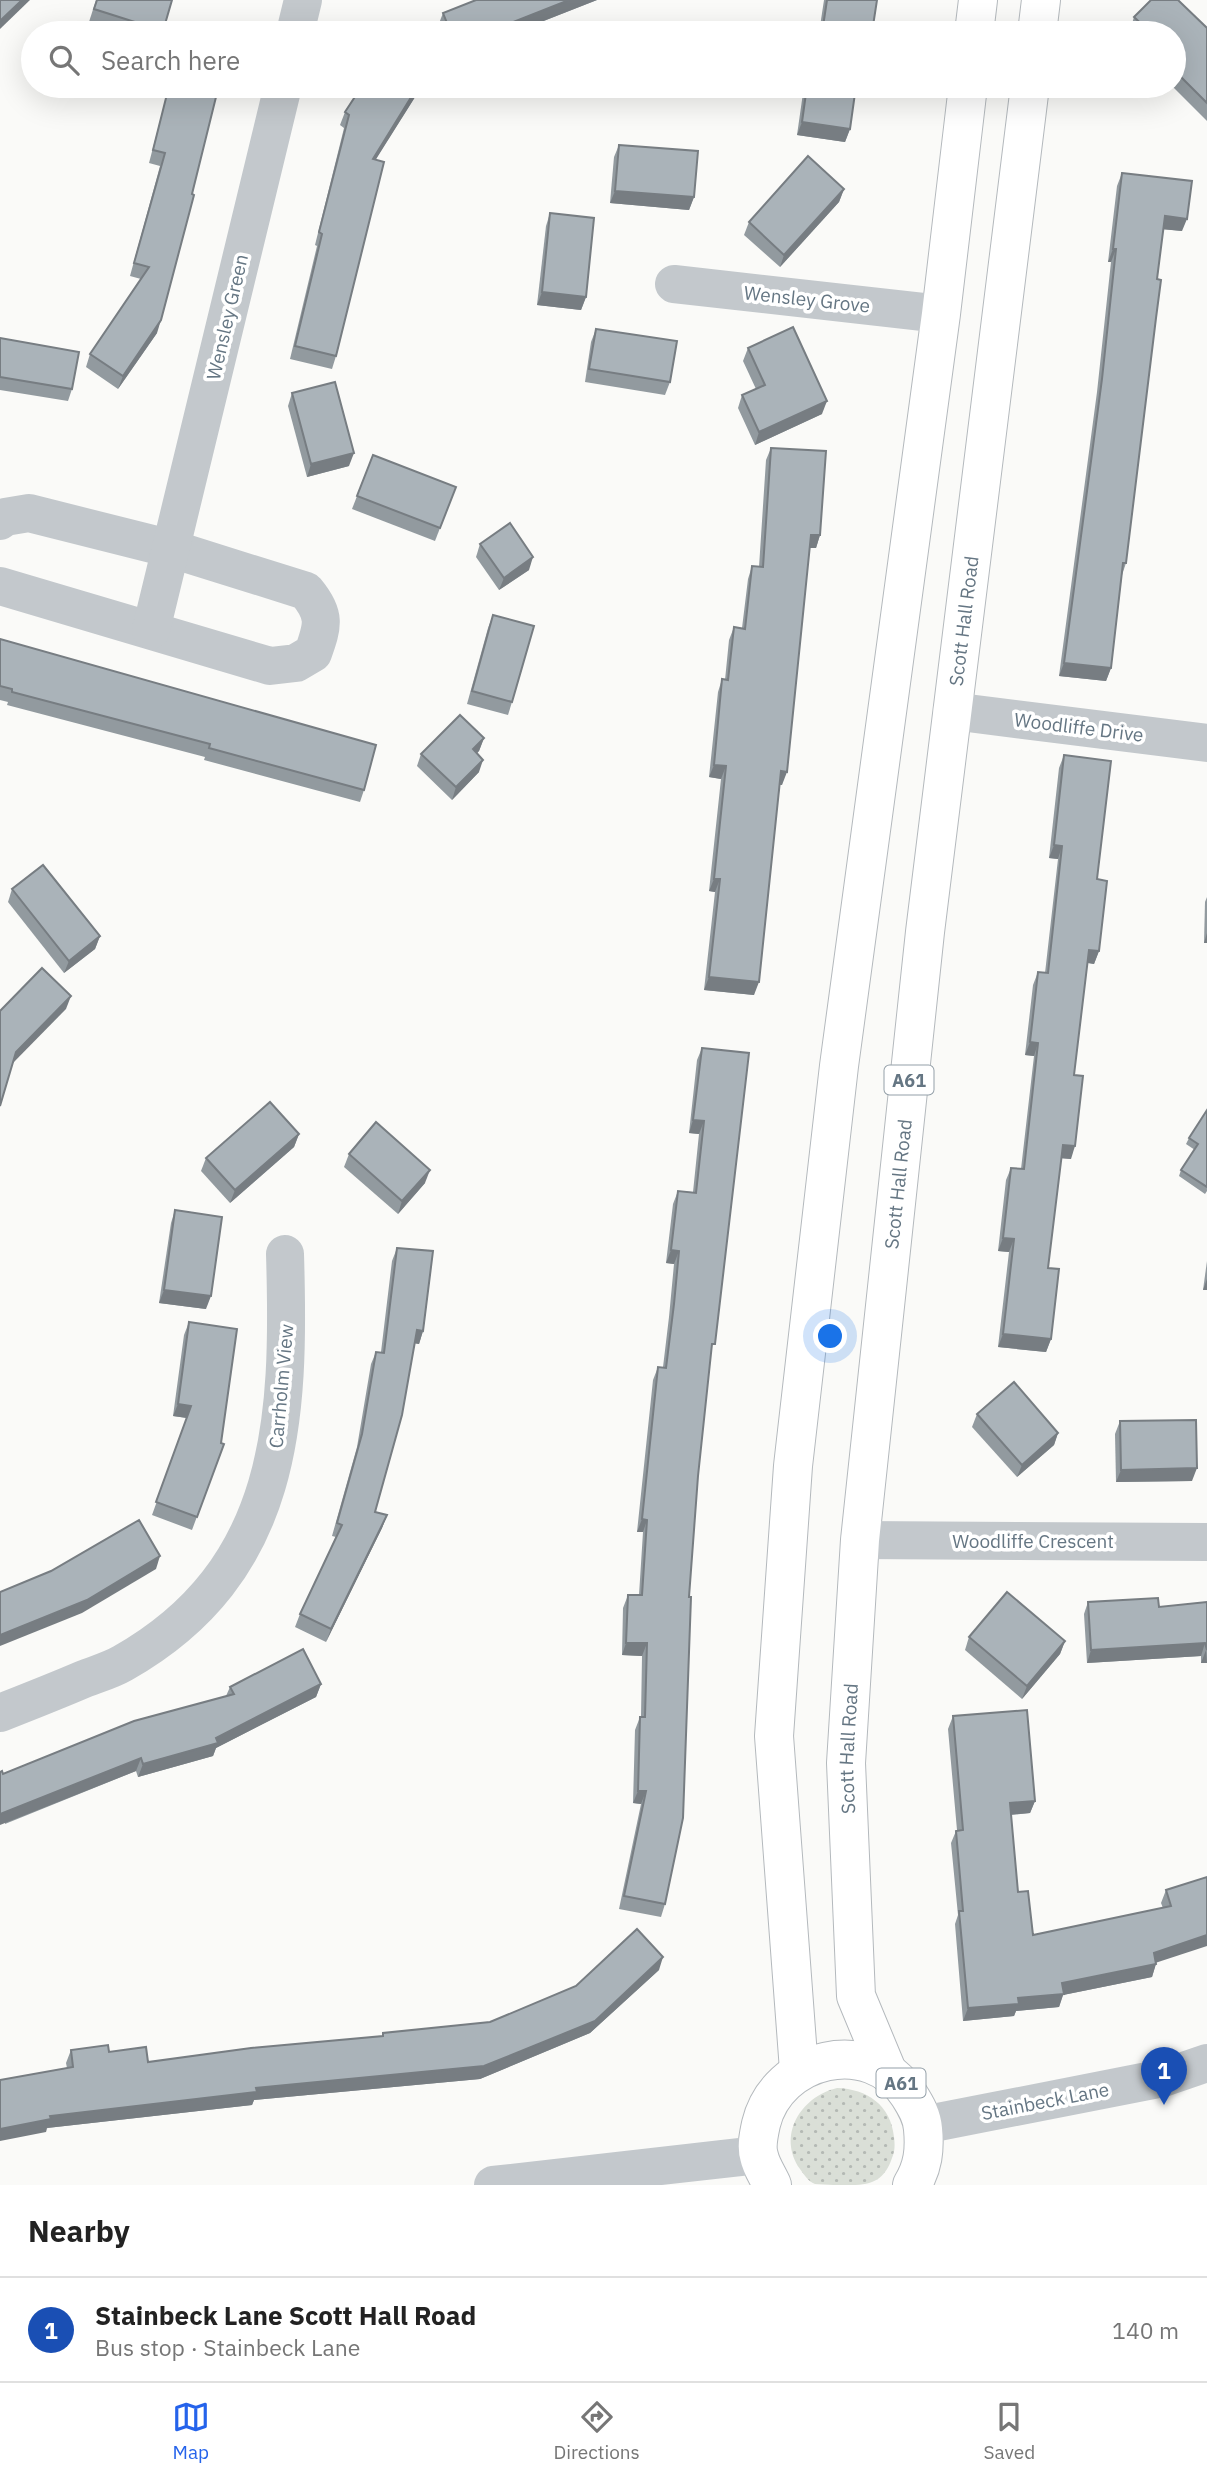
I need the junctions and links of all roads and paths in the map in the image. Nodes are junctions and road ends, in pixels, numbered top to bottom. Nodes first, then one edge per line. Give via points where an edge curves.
1 (303, 0) edge
2 (978, 0) edge
3 (1041, 0) edge
4 (298, 21) edge
5 (975, 21) edge
6 (1038, 21) edge
7 (280, 98) edge
8 (967, 98) edge
9 (1029, 98) edge
10 (674, 284) dead end
11 (941, 314) junction
12 (0, 521) edge
13 (172, 549) junction
14 (0, 586) edge
15 (151, 630) junction
16 (952, 711) junction
17 (1207, 743) edge
18 (285, 1254) dead end
19 (860, 1540) junction
20 (1207, 1542) edge
21 (0, 1713) edge
22 (1207, 2063) edge
23 (799, 2070) junction
24 (888, 2073) junction
25 (923, 2125) junction
26 (765, 2170) edge
27 (493, 2185) edge
28 (912, 2185) edge

1 - 4 street
2 - 5 highway
3 - 6 highway
7 - 13 street, Wensley Green
8 - 11 highway
9 - 16 highway, Scott Hall Road / A61
10 - 11 street, Wensley Grove
11 - 23 highway via 840,1052 793,1466 774,1736
12 - 13 street via 29,513
13 - 15 street, Wensley Green
13 - 15 street via 306,591 319,607 322,628 313,653 296,663 270,666
14 - 15 street
16 - 17 street, Woodliffe Drive
16 - 19 highway, Scott Hall Road / A61
18 - 21 street, Carrholm View via 284,1401 274,1463 255,1521 225,1573 180,1625 122,1664
19 - 20 street, Woodliffe Crescent
19 - 24 highway, Scott Hall Road / A61 via 846,1763 856,1996
22 - 25 street, Stainbeck Lane via 1163,2078
23 - 24 highway, A61 via 839,2059 868,2063
23 - 26 highway, A61 via 776,2091 764,2113 759,2132
24 - 25 highway, A61 via 903,2085
25 - 28 highway, A61 via 925,2151
26 - 27 street

